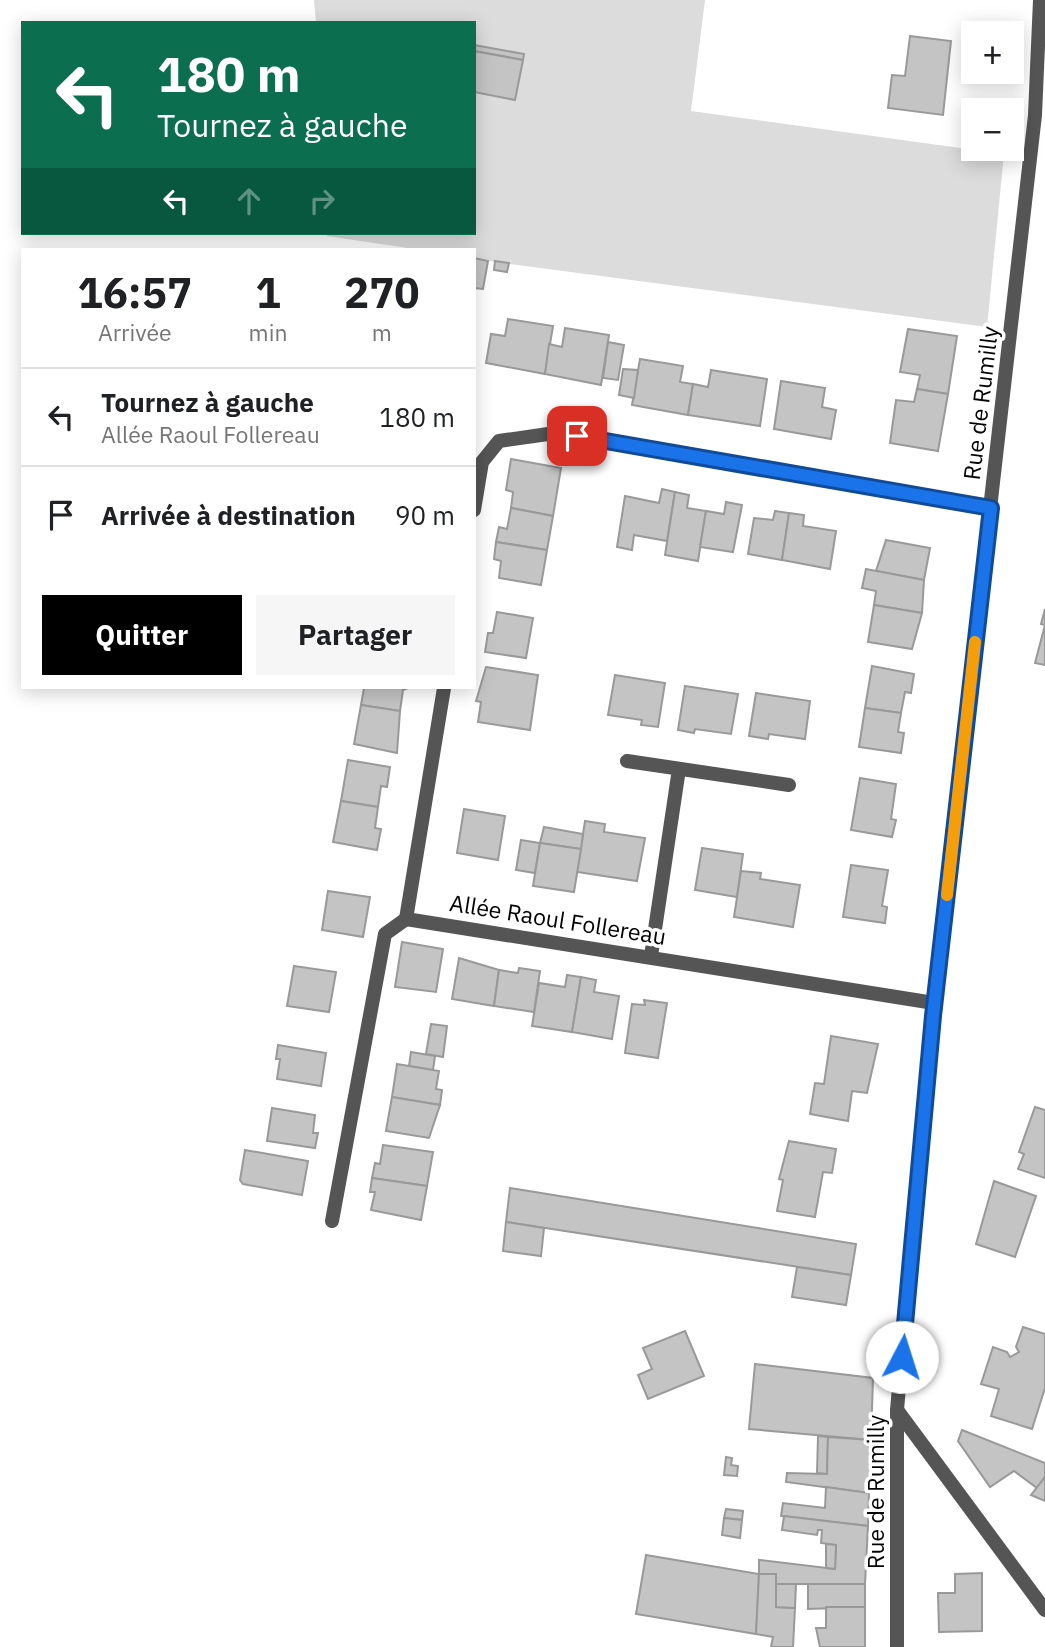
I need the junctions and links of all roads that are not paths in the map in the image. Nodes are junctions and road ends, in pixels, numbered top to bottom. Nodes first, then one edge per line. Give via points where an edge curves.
1 (1040, 0) edge
2 (476, 498) edge
3 (991, 508) junction
4 (444, 689) edge
5 (627, 761) dead end
6 (679, 769) junction
7 (789, 785) dead end
8 (406, 919) junction
9 (651, 956) junction
10 (934, 1003) junction
11 (332, 1221) dead end
12 (897, 1410) junction
13 (1045, 1610) edge
14 (897, 1647) edge

1 - 3 street, Rue de Rumilly via 1035,116
2 - 3 street via 482,462 499,440 555,433
3 - 10 street, Rue de Rumilly
4 - 8 street
5 - 6 street
6 - 7 street
6 - 9 street
8 - 9 street, Allée Raoul Follereau
8 - 11 street via 385,934
9 - 10 street, Allée Raoul Follereau
10 - 12 street, Rue de Rumilly
12 - 13 street
12 - 14 street, Rue de Rumilly

